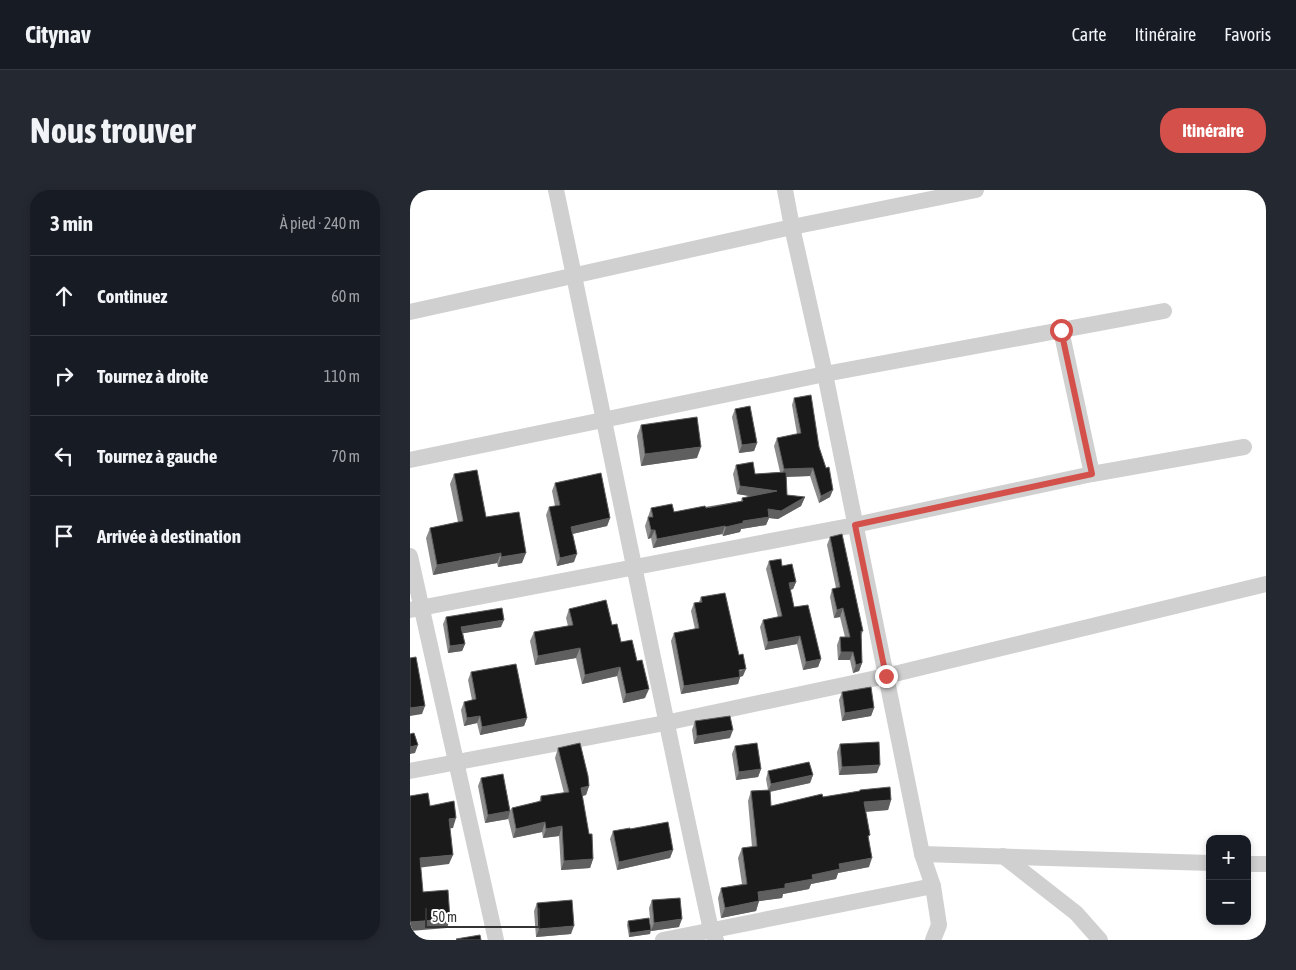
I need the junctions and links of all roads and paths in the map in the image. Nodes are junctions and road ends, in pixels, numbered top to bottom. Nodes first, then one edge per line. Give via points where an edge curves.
1 (556, 190) edge
2 (786, 190) edge
3 (976, 190) edge
4 (792, 228) junction
5 (574, 277) junction
6 (410, 312) edge
7 (1164, 312) dead end
8 (1061, 330) junction
9 (824, 374) junction
10 (603, 419) junction
11 (1244, 447) dead end
12 (410, 460) edge
13 (1092, 474) junction
14 (855, 525) junction
15 (410, 556) edge
16 (635, 566) junction
17 (1266, 584) edge
18 (416, 609) edge
19 (886, 676) junction
20 (665, 723) junction
21 (457, 763) junction
22 (410, 771) edge
23 (922, 854) junction
24 (1003, 856) junction
25 (1206, 862) edge
26 (1251, 864) edge
27 (1266, 864) edge
28 (933, 886) junction
29 (713, 935) edge
30 (496, 940) edge
31 (663, 940) edge
32 (934, 940) edge
33 (1100, 940) edge

1 - 5 street
2 - 4 street
3 - 4 street
4 - 5 street
4 - 9 street
5 - 6 street
5 - 10 street
7 - 8 street
8 - 9 street
8 - 13 street
9 - 10 street
9 - 14 street
10 - 12 street
10 - 16 street
11 - 13 street
13 - 14 street
14 - 16 street
14 - 19 street
15 - 18 street
16 - 18 street
16 - 20 street
17 - 19 street
18 - 21 street
19 - 20 street
19 - 23 street
20 - 21 street
20 - 29 street
21 - 22 street
21 - 30 street
23 - 24 street
23 - 28 street
24 - 25 street
24 - 33 street via 1076,913
26 - 27 street
28 - 29 street
28 - 32 street via 939,925
29 - 31 street

